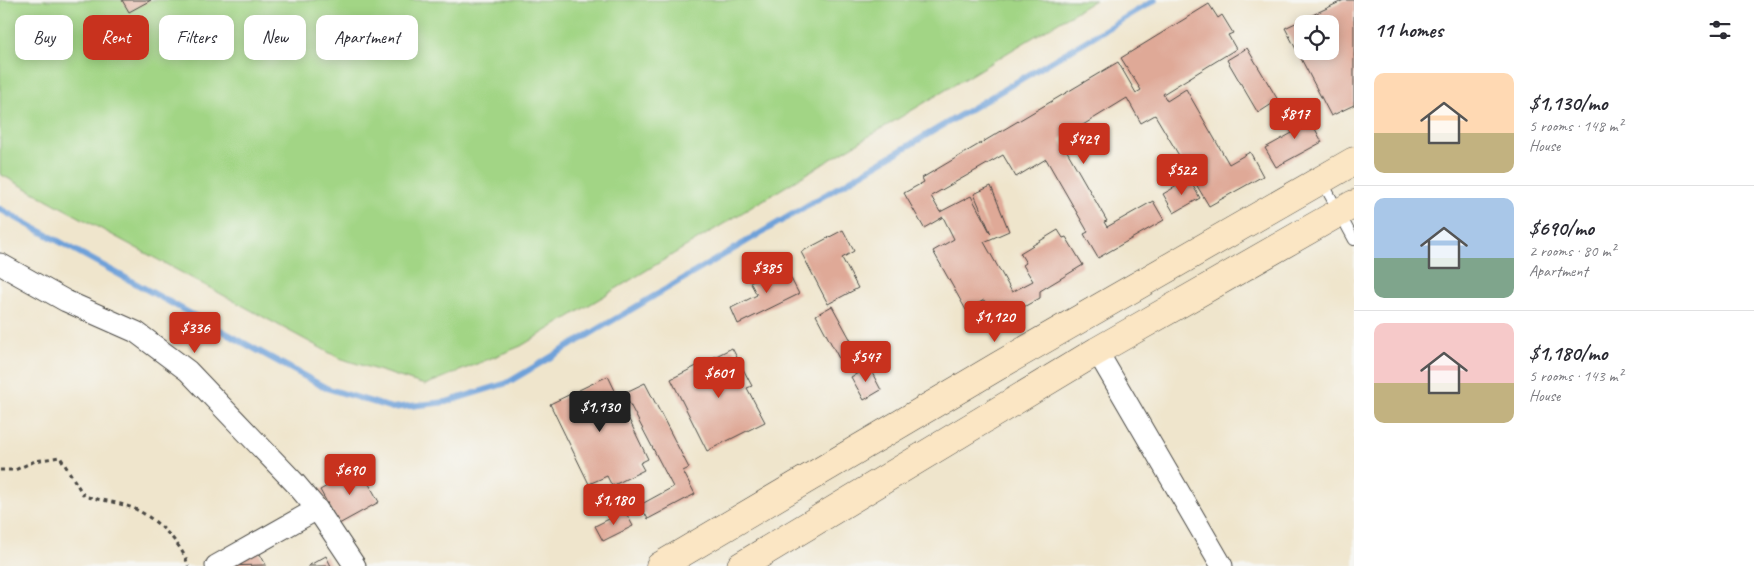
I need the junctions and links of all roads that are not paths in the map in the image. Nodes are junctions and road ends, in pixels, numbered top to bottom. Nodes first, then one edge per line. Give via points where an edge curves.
1 (1354, 162) edge
2 (1321, 180) junction
3 (1346, 208) edge
4 (1354, 240) edge
5 (5, 273) edge
6 (1097, 351) junction
7 (317, 509) junction
8 (216, 566) edge
9 (355, 566) edge
10 (660, 566) edge
11 (741, 566) edge
12 (1222, 566) edge

1 - 2 main road
2 - 3 lane
2 - 10 main road
3 - 4 lane
3 - 6 main road
5 - 7 street via 136,332 188,371
6 - 11 main road
6 - 12 street
7 - 8 street
7 - 9 street

